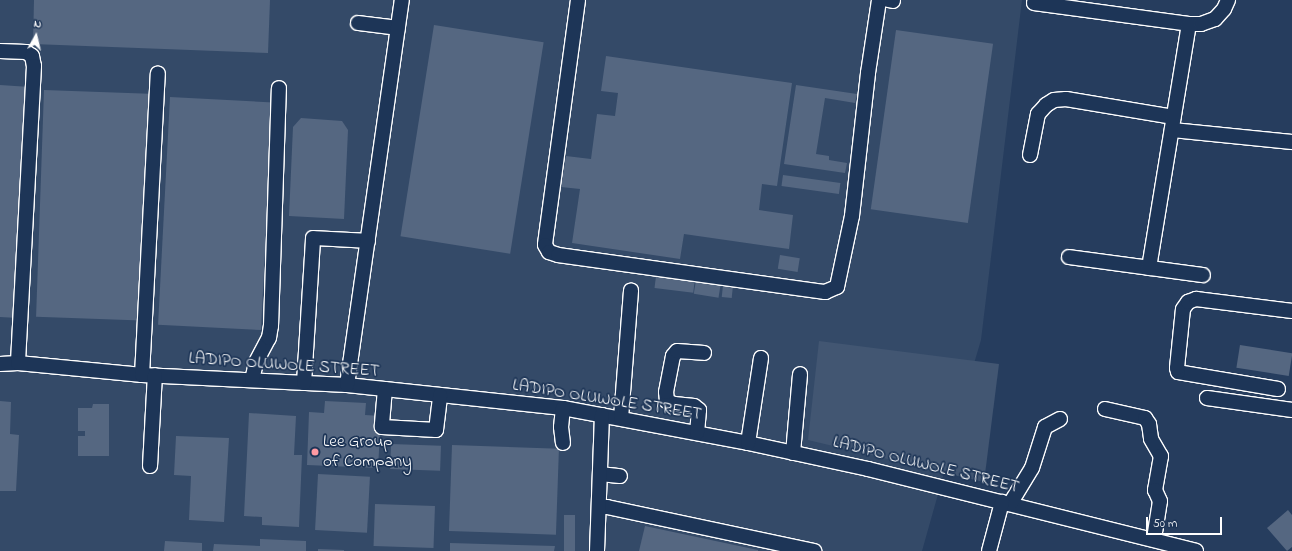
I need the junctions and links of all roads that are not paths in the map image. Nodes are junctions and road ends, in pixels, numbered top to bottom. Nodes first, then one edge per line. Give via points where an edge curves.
1 (402, 0) edge
2 (578, 0) edge
3 (879, 0) edge
4 (1228, 0) edge
5 (1034, 3) dead end
6 (358, 23) dead end
7 (1189, 24) junction
8 (398, 28) junction
9 (0, 51) edge
10 (158, 72) dead end
11 (279, 88) dead end
12 (1173, 123) junction
13 (1292, 142) edge
14 (1030, 155) dead end
15 (368, 241) junction
16 (1069, 257) dead end
17 (1149, 268) junction
18 (1203, 275) dead end
19 (631, 290) dead end
20 (1292, 311) edge
21 (704, 353) dead end
22 (761, 358) dead end
23 (0, 364) edge
24 (18, 364) junction
25 (800, 374) dead end
26 (148, 375) junction
27 (252, 380) junction
28 (304, 383) junction
29 (347, 385) junction
30 (384, 389) junction
31 (1278, 389) dead end
32 (440, 395) junction
33 (1207, 398) dead end
34 (563, 408) junction
35 (1105, 409) dead end
36 (1292, 410) edge
37 (602, 415) junction
38 (622, 418) junction
39 (1060, 419) dead end
40 (697, 433) junction
41 (563, 442) dead end
42 (748, 442) junction
43 (793, 452) junction
44 (150, 466) dead end
45 (600, 474) junction
46 (620, 476) dead end
47 (1006, 503) junction
48 (599, 507) junction
49 (1154, 540) junction
50 (597, 551) edge
51 (814, 551) edge
52 (989, 551) edge
53 (1196, 551) edge

1 - 8 street
2 - 3 street via 545,245 549,252 825,292 837,287 852,216
4 - 7 street via 1215,19 1201,24
5 - 7 street
6 - 8 street
7 - 12 street
8 - 15 street
9 - 24 street via 26,52 32,56 34,66
10 - 26 street
11 - 27 street via 271,326 269,338 256,362
12 - 13 street
12 - 14 street via 1066,99 1054,100 1038,114
12 - 17 street
15 - 28 street via 313,238
15 - 29 street
16 - 17 street
17 - 18 street
19 - 38 street
20 - 31 street via 1196,299 1188,302 1183,309 1178,372
21 - 40 street via 677,351 673,356 666,392 667,401 694,406 699,410
22 - 42 street
23 - 24 street, LADIPO OLUWOLE STREET
24 - 26 street, LADIPO OLUWOLE STREET
25 - 43 street
26 - 27 street, LADIPO OLUWOLE STREET
26 - 44 street
27 - 28 street, LADIPO OLUWOLE STREET
28 - 29 street, LADIPO OLUWOLE STREET
29 - 30 street, LADIPO OLUWOLE STREET
30 - 32 street, LADIPO OLUWOLE STREET
30 - 32 street via 382,427 436,430
32 - 34 street, LADIPO OLUWOLE STREET
33 - 36 street
34 - 37 street, LADIPO OLUWOLE STREET
34 - 41 street
35 - 49 street via 1145,418 1149,424 1151,439 1161,456 1155,490 1160,501
37 - 38 street, LADIPO OLUWOLE STREET
37 - 45 street
38 - 40 street, LADIPO OLUWOLE STREET
39 - 47 street via 1045,427 1032,468
40 - 42 street, LADIPO OLUWOLE STREET
42 - 43 street, LADIPO OLUWOLE STREET
43 - 47 street, LADIPO OLUWOLE STREET
45 - 46 street
45 - 48 street
47 - 49 street, LADIPO OLUWOLE STREET
47 - 52 street
48 - 50 street
48 - 51 street
49 - 53 street, LADIPO OLUWOLE STREET

